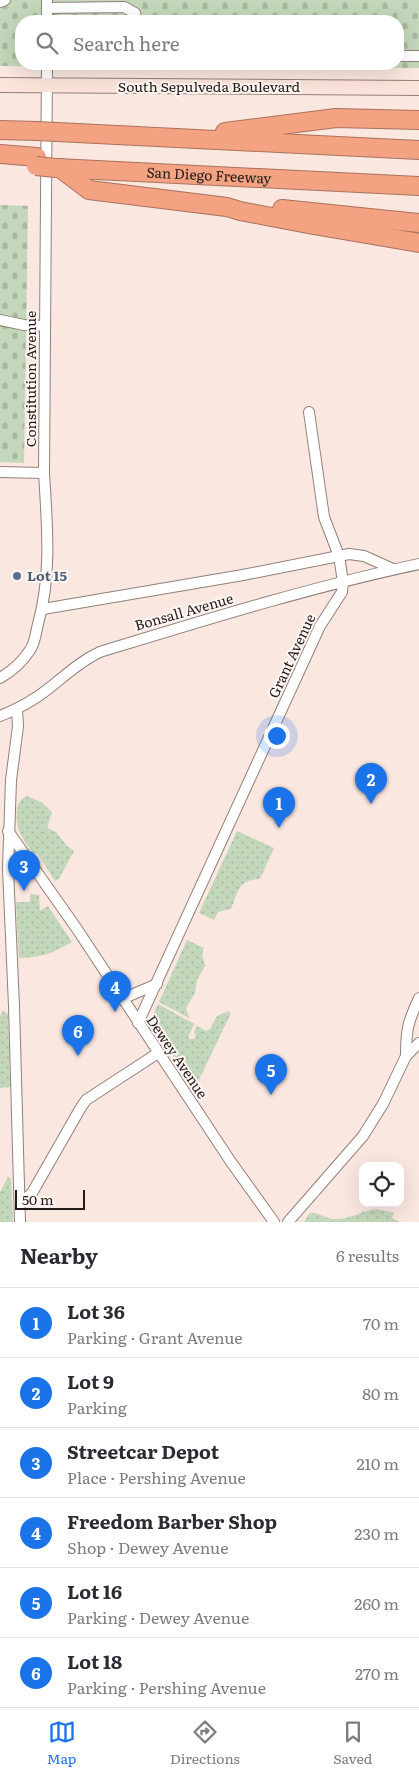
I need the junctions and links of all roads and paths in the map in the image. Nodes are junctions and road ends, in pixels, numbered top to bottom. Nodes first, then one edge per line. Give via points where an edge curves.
1 (5, 0) edge
2 (0, 2) edge
3 (47, 4) edge
4 (136, 15) edge
5 (404, 56) edge
6 (419, 56) edge
7 (47, 70) edge
8 (0, 85) edge
9 (47, 86) junction
10 (419, 88) edge
11 (419, 120) edge
12 (0, 130) edge
13 (179, 138) junction
14 (419, 150) edge
15 (0, 154) edge
16 (37, 162) junction
17 (57, 164) junction
18 (0, 165) edge
19 (419, 176) edge
20 (419, 186) edge
21 (227, 207) junction
22 (419, 223) edge
23 (419, 243) edge
24 (0, 320) edge
25 (45, 326) junction
26 (309, 412) dead end
27 (0, 472) edge
28 (44, 473) junction
29 (338, 556) junction
30 (419, 564) edge
31 (393, 569) junction
32 (343, 582) junction
33 (42, 609) junction
34 (0, 678) edge
35 (17, 710) junction
36 (0, 716) edge
37 (8, 831) junction
38 (157, 984) junction
39 (419, 998) edge
40 (122, 999) junction
41 (138, 1023) junction
42 (419, 1043) edge
43 (158, 1053) junction
44 (406, 1056) junction
45 (21, 1200) junction
46 (20, 1222) edge
47 (274, 1222) edge
48 (288, 1222) edge

1 - 2 street
3 - 4 street via 124,7
5 - 6 street
7 - 9 street, Constitution Avenue
8 - 9 main road, South Sepulveda Boulevard
9 - 10 main road, South Sepulveda Boulevard
9 - 25 street, Constitution Avenue
11 - 13 highway via 336,118
12 - 13 highway, bridge
13 - 14 highway
15 - 16 highway
16 - 17 highway, San Diego Freeway, bridge
16 - 18 highway, San Diego Freeway
17 - 19 highway
17 - 20 highway, San Diego Freeway
17 - 21 highway via 89,190
21 - 22 highway via 240,205
21 - 23 highway
24 - 25 street
25 - 28 street, Constitution Avenue
26 - 29 street via 324,516
27 - 28 street
28 - 33 street, Constitution Avenue via 48,556
29 - 31 street, Bonsall Avenue via 364,556
29 - 32 street
29 - 33 street, Bonsall Avenue
30 - 31 street, Bonsall Avenue
31 - 32 street, Bonsall Avenue
32 - 35 street, Bonsall Avenue via 100,652 88,657
32 - 38 street, Grant Avenue via 342,592 320,626
33 - 34 street, Constitution Avenue via 32,648 22,661
35 - 36 street, Bonsall Avenue
35 - 37 street
37 - 40 street, Dewey Avenue
37 - 45 street
38 - 40 street
38 - 41 street, Grant Avenue
39 - 44 street via 406,1031
40 - 41 street, Dewey Avenue
41 - 43 street, Dewey Avenue
42 - 44 street
43 - 45 street via 86,1100 32,1193
43 - 47 street, Dewey Avenue
44 - 48 street via 363,1136
45 - 46 street

